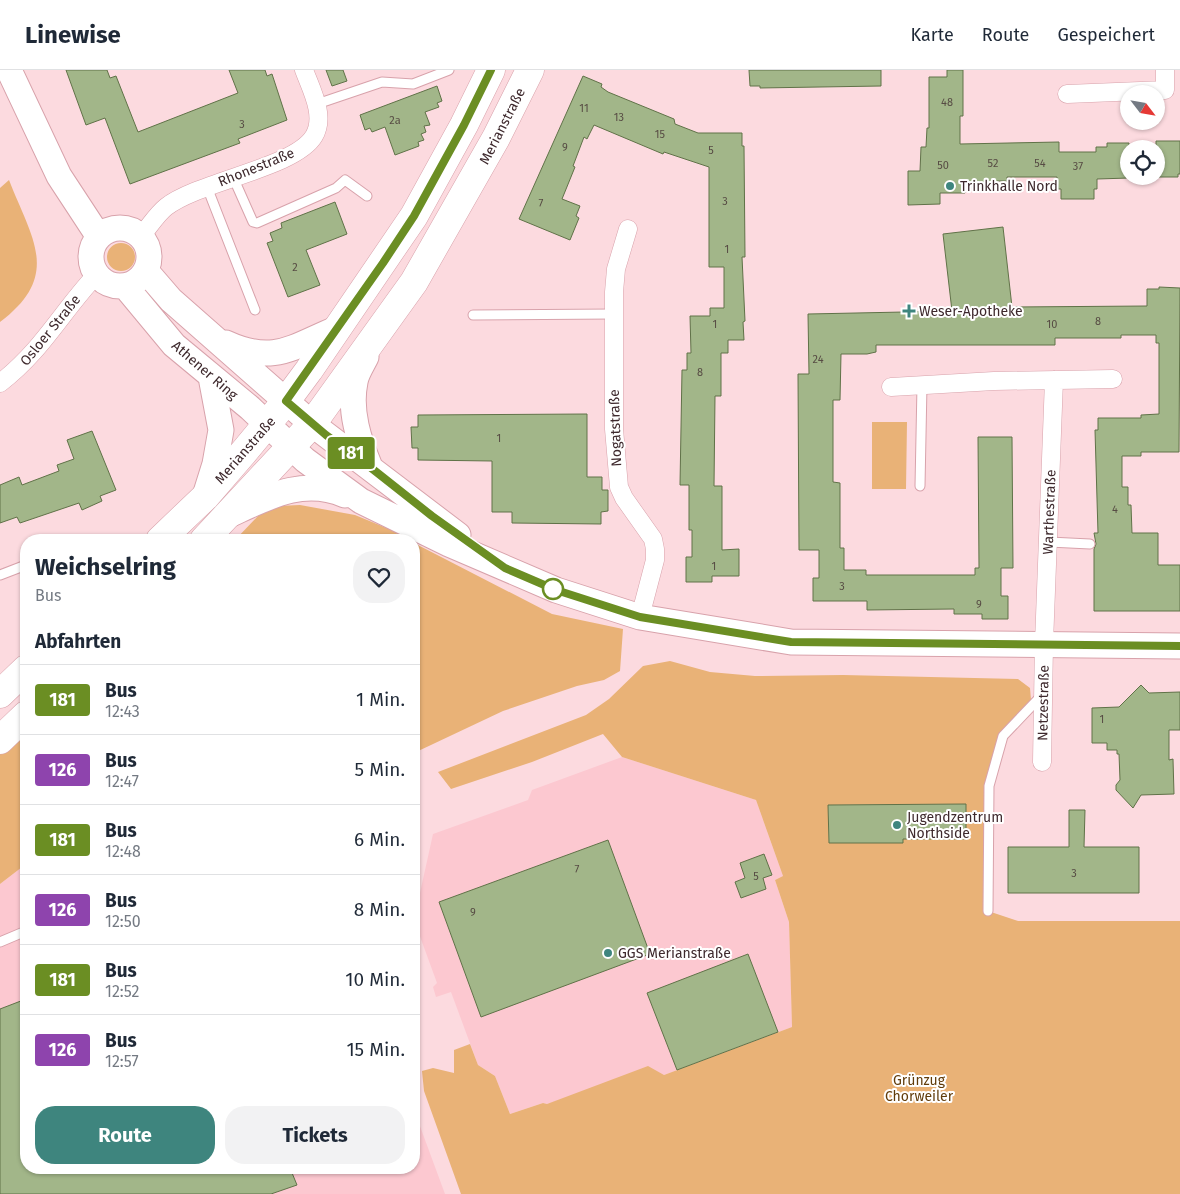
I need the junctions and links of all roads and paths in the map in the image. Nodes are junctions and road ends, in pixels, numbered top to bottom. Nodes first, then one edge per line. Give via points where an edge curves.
1 (8, 70) edge
2 (304, 70) edge
3 (449, 70) edge
4 (491, 70) edge
5 (530, 70) edge
6 (1165, 70) edge
7 (1067, 94) dead end
8 (317, 104) junction
9 (233, 177) junction
10 (207, 187) junction
11 (367, 196) dead end
12 (628, 229) dead end
13 (120, 233) junction
14 (146, 271) junction
15 (97, 274) junction
16 (125, 286) junction
17 (255, 310) dead end
18 (614, 314) junction
19 (473, 316) dead end
20 (336, 329) junction
21 (376, 336) junction
22 (212, 337) junction
23 (211, 377) junction
24 (1113, 379) dead end
25 (1054, 380) junction
26 (0, 383) edge
27 (922, 385) junction
28 (891, 387) dead end
29 (286, 401) junction
30 (312, 424) junction
31 (268, 425) junction
32 (291, 448) junction
33 (370, 467) junction
34 (920, 486) dead end
35 (205, 497) junction
36 (362, 501) junction
37 (229, 515) junction
38 (166, 534) edge
39 (210, 534) edge
40 (1049, 542) junction
41 (1090, 544) dead end
42 (20, 567) edge
43 (505, 568) junction
44 (0, 575) edge
45 (640, 617) junction
46 (1044, 643) junction
47 (1180, 646) edge
48 (20, 675) edge
49 (0, 694) edge
50 (1043, 694) junction
51 (20, 721) edge
52 (0, 740) edge
53 (1042, 762) dead end
54 (988, 912) dead end
55 (20, 934) edge
56 (0, 942) edge

1 - 13 street via 43,139
2 - 8 street, Rhonestraße
3 - 8 lane via 413,84 382,82
4 - 20 main road, Merianstraße via 414,216
5 - 21 main road, Merianstraße via 434,251
6 - 7 street via 1165,90
8 - 9 street, Rhonestraße via 317,129 307,144 278,160
9 - 10 street, Rhonestraße
9 - 11 lane via 253,222 257,223 336,188 346,180
10 - 13 street, Rhonestraße
10 - 17 lane
12 - 18 street, Nogatstraße via 616,269
13 - 14 street via 149,253
13 - 15 street via 94,243 91,259
14 - 16 street
14 - 22 street via 162,291
15 - 16 street via 104,281
15 - 26 street, Osloer Straße via 44,341
16 - 23 street, Athener Ring via 174,345
18 - 19 lane
18 - 45 street, Nogatstraße via 617,474 624,498 653,538 655,549
20 - 22 street via 283,352 259,354
20 - 29 main road, Merianstraße
21 - 30 main road, Merianstraße
21 - 33 street via 354,382 358,438
22 - 29 street
23 - 31 street, Athener Ring
23 - 35 street via 221,430 216,464
24 - 25 street
25 - 27 street
25 - 40 street, Warthestraße
27 - 28 street
27 - 34 lane
29 - 30 street
29 - 31 main road, Merianstraße
30 - 32 main road, Merianstraße
30 - 33 street
31 - 32 street, Athener Ring
31 - 35 main road, Merianstraße
32 - 36 street, Athener Ring
32 - 37 main road, Merianstraße
33 - 43 street
35 - 38 main road, Merianstraße
36 - 37 street via 333,490 302,487 276,494
36 - 43 street
37 - 39 main road, Merianstraße
40 - 41 lane
40 - 46 street, Warthestraße
42 - 44 lane
43 - 45 street via 556,590
45 - 46 street via 791,642
46 - 47 street
46 - 50 street, Netzestraße
48 - 49 main road
50 - 53 street, Netzestraße
50 - 54 lane via 1003,736 989,786
51 - 52 main road
55 - 56 lane

